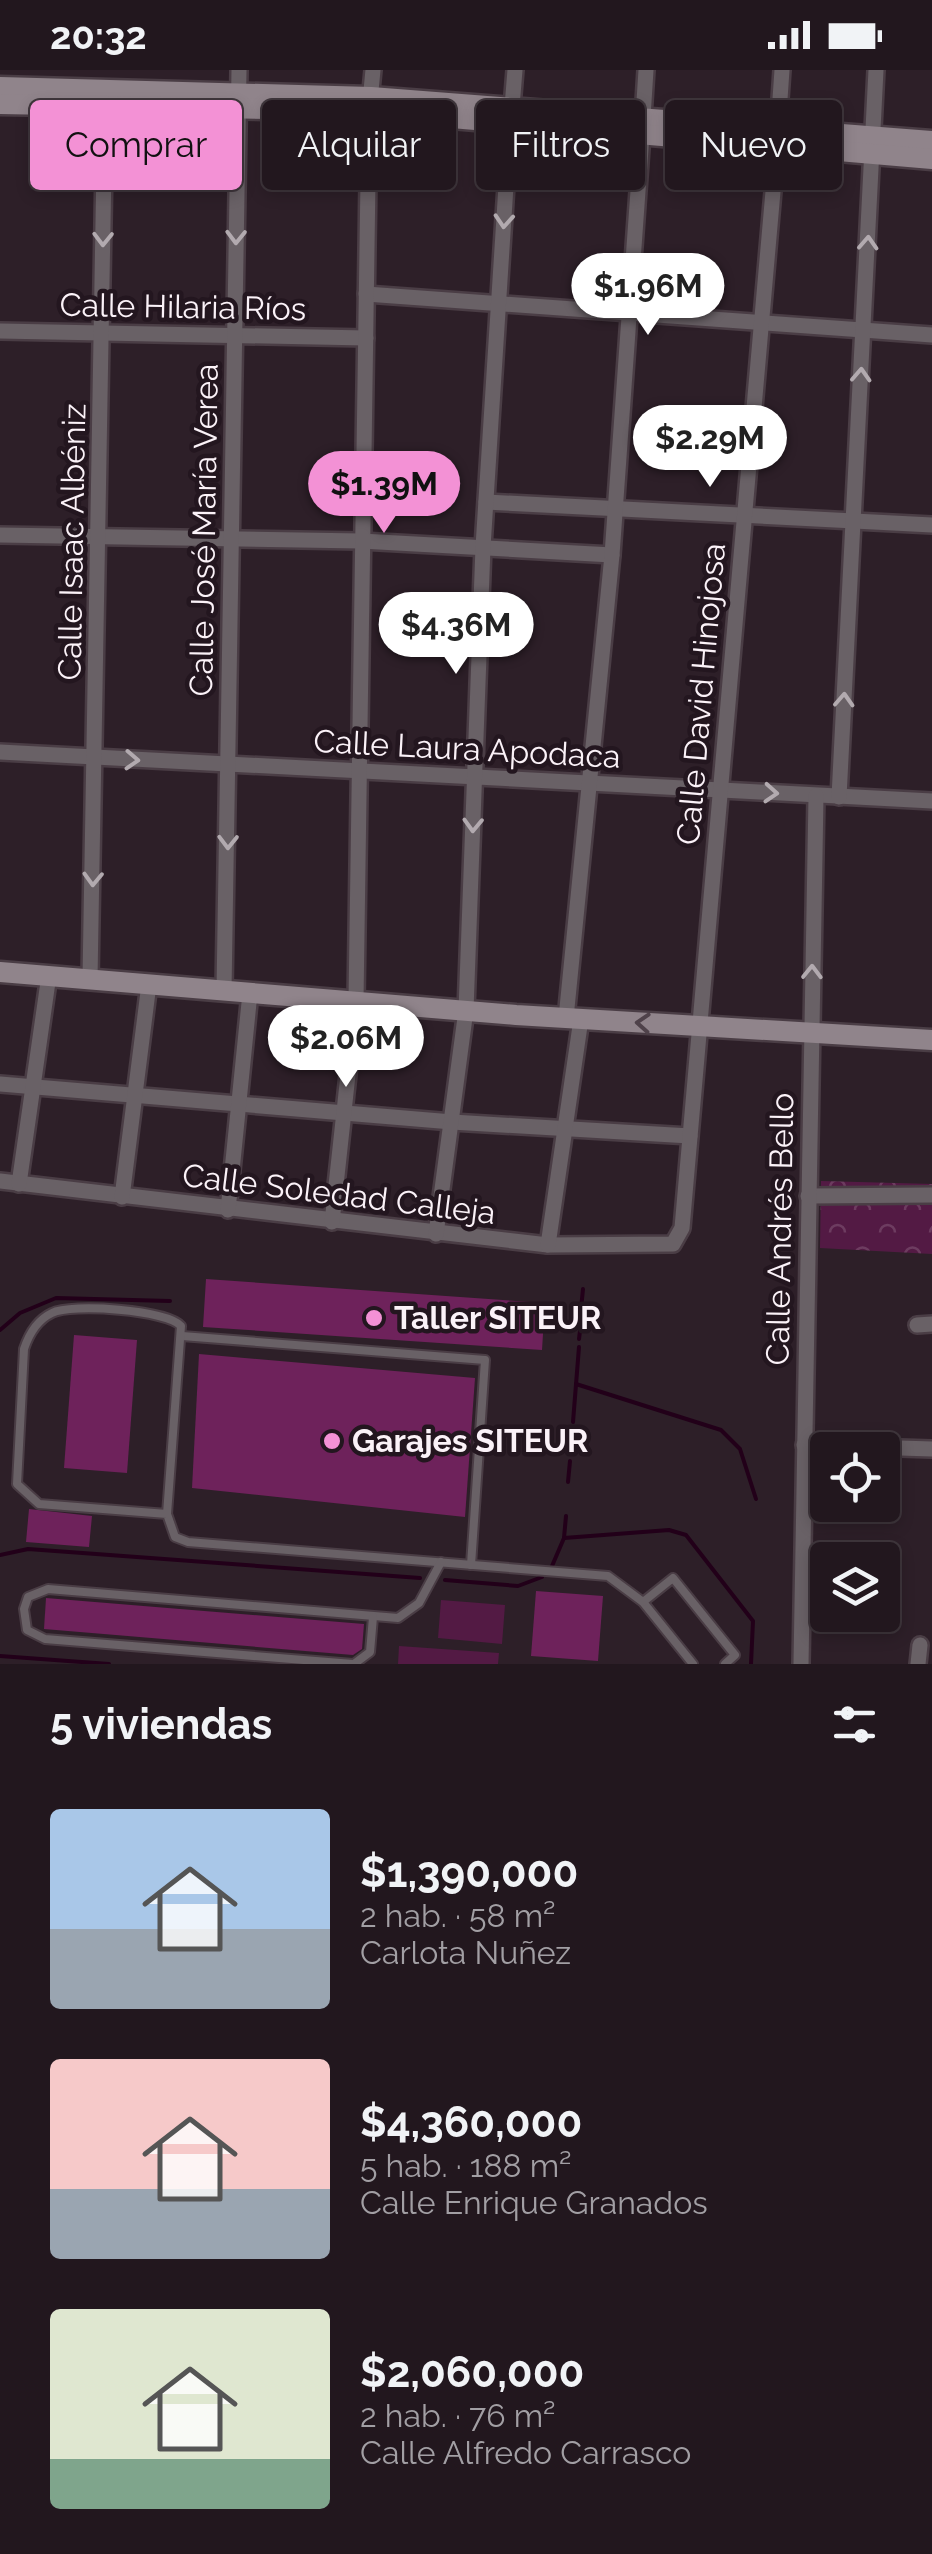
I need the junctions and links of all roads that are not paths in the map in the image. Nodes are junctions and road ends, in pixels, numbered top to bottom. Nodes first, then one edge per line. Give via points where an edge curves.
1 (239, 70) edge
2 (373, 70) edge
3 (514, 70) edge
4 (646, 70) edge
5 (782, 70) edge
6 (876, 70) edge
7 (0, 87) edge
8 (105, 89) edge
9 (227, 100) edge
10 (238, 100) edge
11 (370, 100) edge
12 (512, 100) edge
13 (644, 100) edge
14 (780, 100) edge
15 (0, 104) edge
16 (932, 141) edge
17 (842, 142) edge
18 (873, 145) junction
19 (932, 159) edge
20 (236, 190) edge
21 (368, 190) edge
22 (506, 190) edge
23 (638, 190) edge
24 (772, 190) edge
25 (366, 294) junction
26 (498, 303) junction
27 (629, 314) junction
28 (761, 324) junction
29 (0, 331) edge
30 (863, 332) junction
31 (102, 333) junction
32 (932, 335) edge
33 (234, 336) junction
34 (366, 338) junction
35 (486, 502) junction
36 (616, 507) junction
37 (744, 514) junction
38 (853, 520) junction
39 (932, 524) edge
40 (0, 535) edge
41 (100, 537) junction
42 (232, 539) junction
43 (362, 541) junction
44 (483, 547) junction
45 (612, 555) junction
46 (0, 752) edge
47 (96, 758) junction
48 (229, 765) junction
49 (359, 770) junction
50 (475, 776) junction
51 (591, 781) junction
52 (720, 790) junction
53 (816, 796) junction
54 (838, 797) junction
55 (932, 801) edge
56 (0, 972) edge
57 (49, 976) junction
58 (90, 979) junction
59 (149, 984) junction
60 (224, 990) junction
61 (250, 993) junction
62 (356, 1001) junction
63 (466, 1010) junction
64 (574, 1018) junction
65 (700, 1027) junction
66 (810, 1035) junction
67 (932, 1040) edge
68 (0, 1084) edge
69 (33, 1086) junction
70 (135, 1094) junction
71 (240, 1103) junction
72 (347, 1112) junction
73 (452, 1122) junction
74 (565, 1129) junction
75 (690, 1136) junction
76 (0, 1181) edge
77 (19, 1184) junction
78 (932, 1195) edge
79 (122, 1196) junction
80 (808, 1196) junction
81 (228, 1210) junction
82 (332, 1222) junction
83 (436, 1234) junction
84 (673, 1244) joint
85 (548, 1245) junction
86 (182, 1336) junction
87 (804, 1446) junction
88 (932, 1449) edge
89 (167, 1514) junction
90 (442, 1562) junction
91 (471, 1565) junction
92 (643, 1602) junction
93 (373, 1617) junction
94 (920, 1646) dead end
95 (354, 1664) edge
96 (693, 1664) edge
97 (725, 1664) edge
98 (802, 1664) edge
99 (918, 1664) edge

1 - 10 street, Calle José María Verea
2 - 11 street
3 - 12 street
4 - 13 street
5 - 14 street, Calle David Hinojosa
6 - 18 street
7 - 8 street
8 - 9 street
8 - 15 street
8 -> 31 street, Calle Isaac Albéniz
16 - 18 street
17 - 18 street
18 - 19 street
30 -> 18 street
20 -> 33 street, Calle José María Verea
21 - 25 street
22 -> 26 street
23 - 27 street
24 - 28 street, Calle David Hinojosa
25 - 26 street
25 - 34 street
26 - 27 street
26 - 35 street
27 - 28 street
27 - 36 street
28 - 30 street
28 - 37 street, Calle David Hinojosa
29 - 31 street, Calle Hilaria Ríos
30 - 32 street
38 -> 30 street
31 - 33 street, Calle Hilaria Ríos
31 - 41 street, Calle Isaac Albéniz
33 - 34 street, Calle Hilaria Ríos
33 - 42 street, Calle José María Verea
34 - 43 street
35 - 36 street
35 - 44 street
36 - 37 street
36 - 45 street
37 - 38 street
37 - 52 street, Calle David Hinojosa
38 - 39 street
54 -> 38 street
40 - 41 street
41 - 42 street
41 - 47 street, Calle Isaac Albéniz
42 - 43 street
42 - 48 street, Calle José María Verea
43 - 44 street
43 - 49 street
44 - 45 street
44 - 50 street
45 - 51 street
46 - 47 street, Calle Laura Apodaca
47 -> 48 street, Calle Laura Apodaca
47 -> 58 street, Calle Isaac Albéniz
48 - 49 street, Calle Laura Apodaca
48 -> 60 street, Calle José María Verea
49 - 50 street, Calle Laura Apodaca
49 - 62 street
50 - 51 street, Calle Laura Apodaca
50 -> 63 street
51 - 52 street, Calle Laura Apodaca
51 - 64 street
52 -> 53 street, Calle Laura Apodaca
52 - 65 street, Calle David Hinojosa
53 - 54 street, Calle Laura Apodaca
66 -> 53 street, Calle Andrés Bello
54 - 55 street, Calle Laura Apodaca
56 - 57 street
57 - 58 street
57 - 69 street
58 - 59 street
59 - 60 street
59 - 70 street
60 - 61 street
61 - 62 street
61 - 71 street
62 - 63 street
62 - 72 street
63 - 64 street
63 - 73 street
65 -> 64 street
64 - 74 street
65 - 66 street
65 - 75 street, Calle David Hinojosa
66 - 67 street
66 - 80 street, Calle Andrés Bello
68 - 69 street
69 - 70 street
69 - 77 street
70 - 71 street
70 - 79 street
71 - 72 street
71 - 81 street
72 - 73 street
72 - 82 street
73 - 74 street
73 - 83 street
74 - 75 street
74 - 85 street
75 - 84 street, Calle David Hinojosa via 682,1228
76 - 77 street, Calle Soledad Calleja
77 - 79 street, Calle Soledad Calleja
78 - 80 street
79 - 81 street, Calle Soledad Calleja
80 - 87 street, Calle Andrés Bello
81 - 82 street, Calle Soledad Calleja
82 - 83 street, Calle Soledad Calleja
83 - 85 street, Calle Soledad Calleja
84 - 85 street, Calle Soledad Calleja
86 - 89 lane
86 - 89 lane via 166,1315 70,1308 39,1322 24,1349 14,1476 22,1492 39,1504
86 - 91 lane via 486,1360
87 - 88 street
87 - 98 street, Calle Andrés Bello
89 - 90 lane via 175,1537 188,1542
90 - 91 lane
90 - 93 lane via 411,1613
91 - 92 lane via 608,1576
92 - 96 lane
92 - 97 lane via 673,1578 736,1655
93 - 95 lane via 370,1652
93 - 95 lane via 48,1590 28,1597 24,1609 27,1630 46,1640
94 - 99 street

